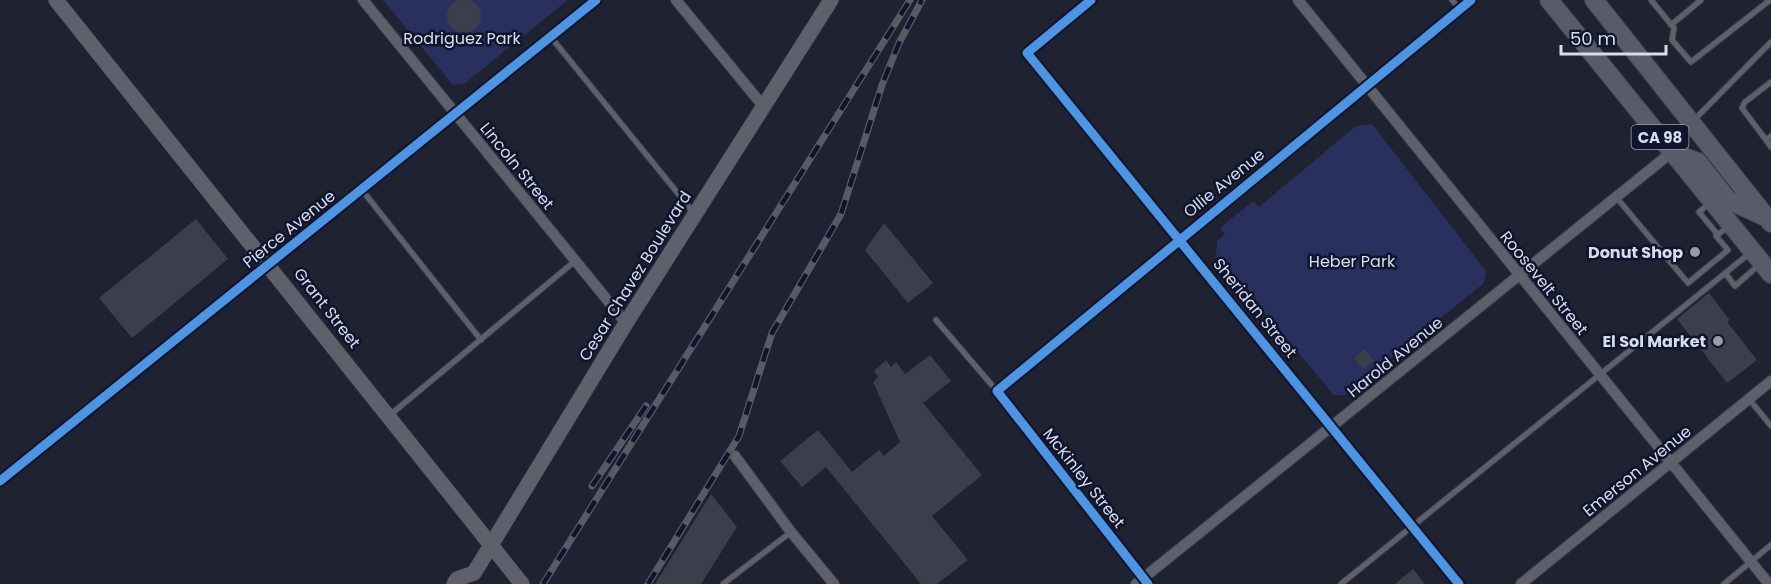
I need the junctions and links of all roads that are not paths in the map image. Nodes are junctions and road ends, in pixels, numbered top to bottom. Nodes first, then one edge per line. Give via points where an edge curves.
1 (56, 0) edge
2 (363, 0) edge
3 (596, 0) edge
4 (676, 0) edge
5 (831, 0) edge
6 (1091, 0) edge
7 (1298, 0) edge
8 (1452, 0) edge
9 (1471, 0) edge
10 (1549, 0) edge
11 (1594, 0) edge
12 (1651, 0) edge
13 (1701, 0) edge
14 (1770, 0) edge
15 (1460, 9) junction
16 (1671, 25) junction
17 (550, 36) junction
18 (1771, 42) edge
19 (1771, 82) edge
20 (1367, 87) junction
21 (763, 106) junction
22 (454, 113) junction
23 (1690, 123) junction
24 (1768, 138) edge
25 (1771, 147) edge
26 (1672, 152) junction
27 (362, 190) junction
28 (1616, 197) junction
29 (695, 214) junction
30 (1769, 221) edge
31 (1724, 230) junction
32 (1179, 239) junction
33 (575, 261) junction
34 (1762, 263) edge
35 (269, 265) junction
36 (1725, 273) junction
37 (1518, 276) junction
38 (936, 320) dead end
39 (626, 323) junction
40 (481, 340) junction
41 (1599, 375) junction
42 (1771, 381) edge
43 (997, 391) junction
44 (1749, 399) junction
45 (389, 416) junction
46 (1771, 426) edge
47 (1332, 427) junction
48 (735, 456) dead end
49 (1671, 463) junction
50 (0, 481) edge
51 (1412, 526) junction
52 (791, 532) junction
53 (490, 543) junction
54 (1771, 545) edge
55 (1751, 562) junction
56 (476, 578) edge
57 (1142, 582) edge
58 (454, 584) edge
59 (522, 584) edge
60 (723, 584) edge
61 (834, 584) edge
62 (1341, 584) edge
63 (1459, 584) edge
64 (1521, 584) edge
65 (1724, 584) edge
66 (1769, 584) edge

1 - 35 street, Grant Street
2 - 22 street, Lincoln Street
3 - 17 street, Pierce Avenue
4 - 21 street
5 - 21 street, Cesar Chavez Boulevard
6 - 32 street, Sheridan Street via 1027,53
7 - 20 street, Roosevelt Street
8 - 15 lane
9 - 15 street, Ollie Avenue
10 - 26 main road, CA 98
11 - 23 main road, CA 98
12 - 16 lane
13 - 16 lane
14 - 16 lane via 1695,61 1688,60 1674,45
15 - 20 street, Ollie Avenue
17 - 22 street, Pierce Avenue
17 - 29 lane
18 - 23 lane
19 - 24 lane via 1742,108
20 - 32 street, Ollie Avenue
20 - 37 street, Roosevelt Street
21 - 29 street, Cesar Chavez Boulevard
22 - 27 street, Pierce Avenue
22 - 33 street, Lincoln Street
23 - 30 main road, CA 98
24 - 25 lane
26 - 28 street, Harold Avenue
26 - 30 main road via 1698,162 1728,200
26 - 31 main road, CA 98 via 1712,201
27 - 35 street, Pierce Avenue
27 - 40 lane
28 - 31 lane via 1688,284 1728,250 1716,236
28 - 37 street, Harold Avenue
29 - 39 street, Cesar Chavez Boulevard
31 - 34 main road, CA 98
32 - 43 street, Ollie Avenue
32 - 47 street, Sheridan Street
33 - 39 street, Lincoln Street
33 - 40 lane
34 - 36 lane
34 - 36 lane via 1735,286
35 - 45 street, Grant Street
35 - 50 street, Pierce Avenue
36 - 41 lane
37 - 41 street, Roosevelt Street
37 - 47 street, Harold Avenue
38 - 43 lane
39 - 53 street, Cesar Chavez Boulevard
40 - 45 lane
41 - 49 street, Roosevelt Street
41 - 51 lane
42 - 44 street, Emerson Avenue
43 - 57 street, McKinley Street
44 - 46 lane
44 - 49 street, Emerson Avenue
45 - 53 street, Grant Street
47 - 51 street, Sheridan Street
47 - 57 street, Harold Avenue
48 - 52 street
49 - 55 street, Roosevelt Street
49 - 64 street, Emerson Avenue
51 - 62 lane
51 - 63 street, Sheridan Street
52 - 60 lane
52 - 61 street
53 - 56 street, Cesar Chavez Boulevard
53 - 59 street, Grant Street
54 - 55 lane
55 - 65 lane
55 - 66 street, Roosevelt Street
56 - 58 street, Cesar Chavez Boulevard via 458,579

